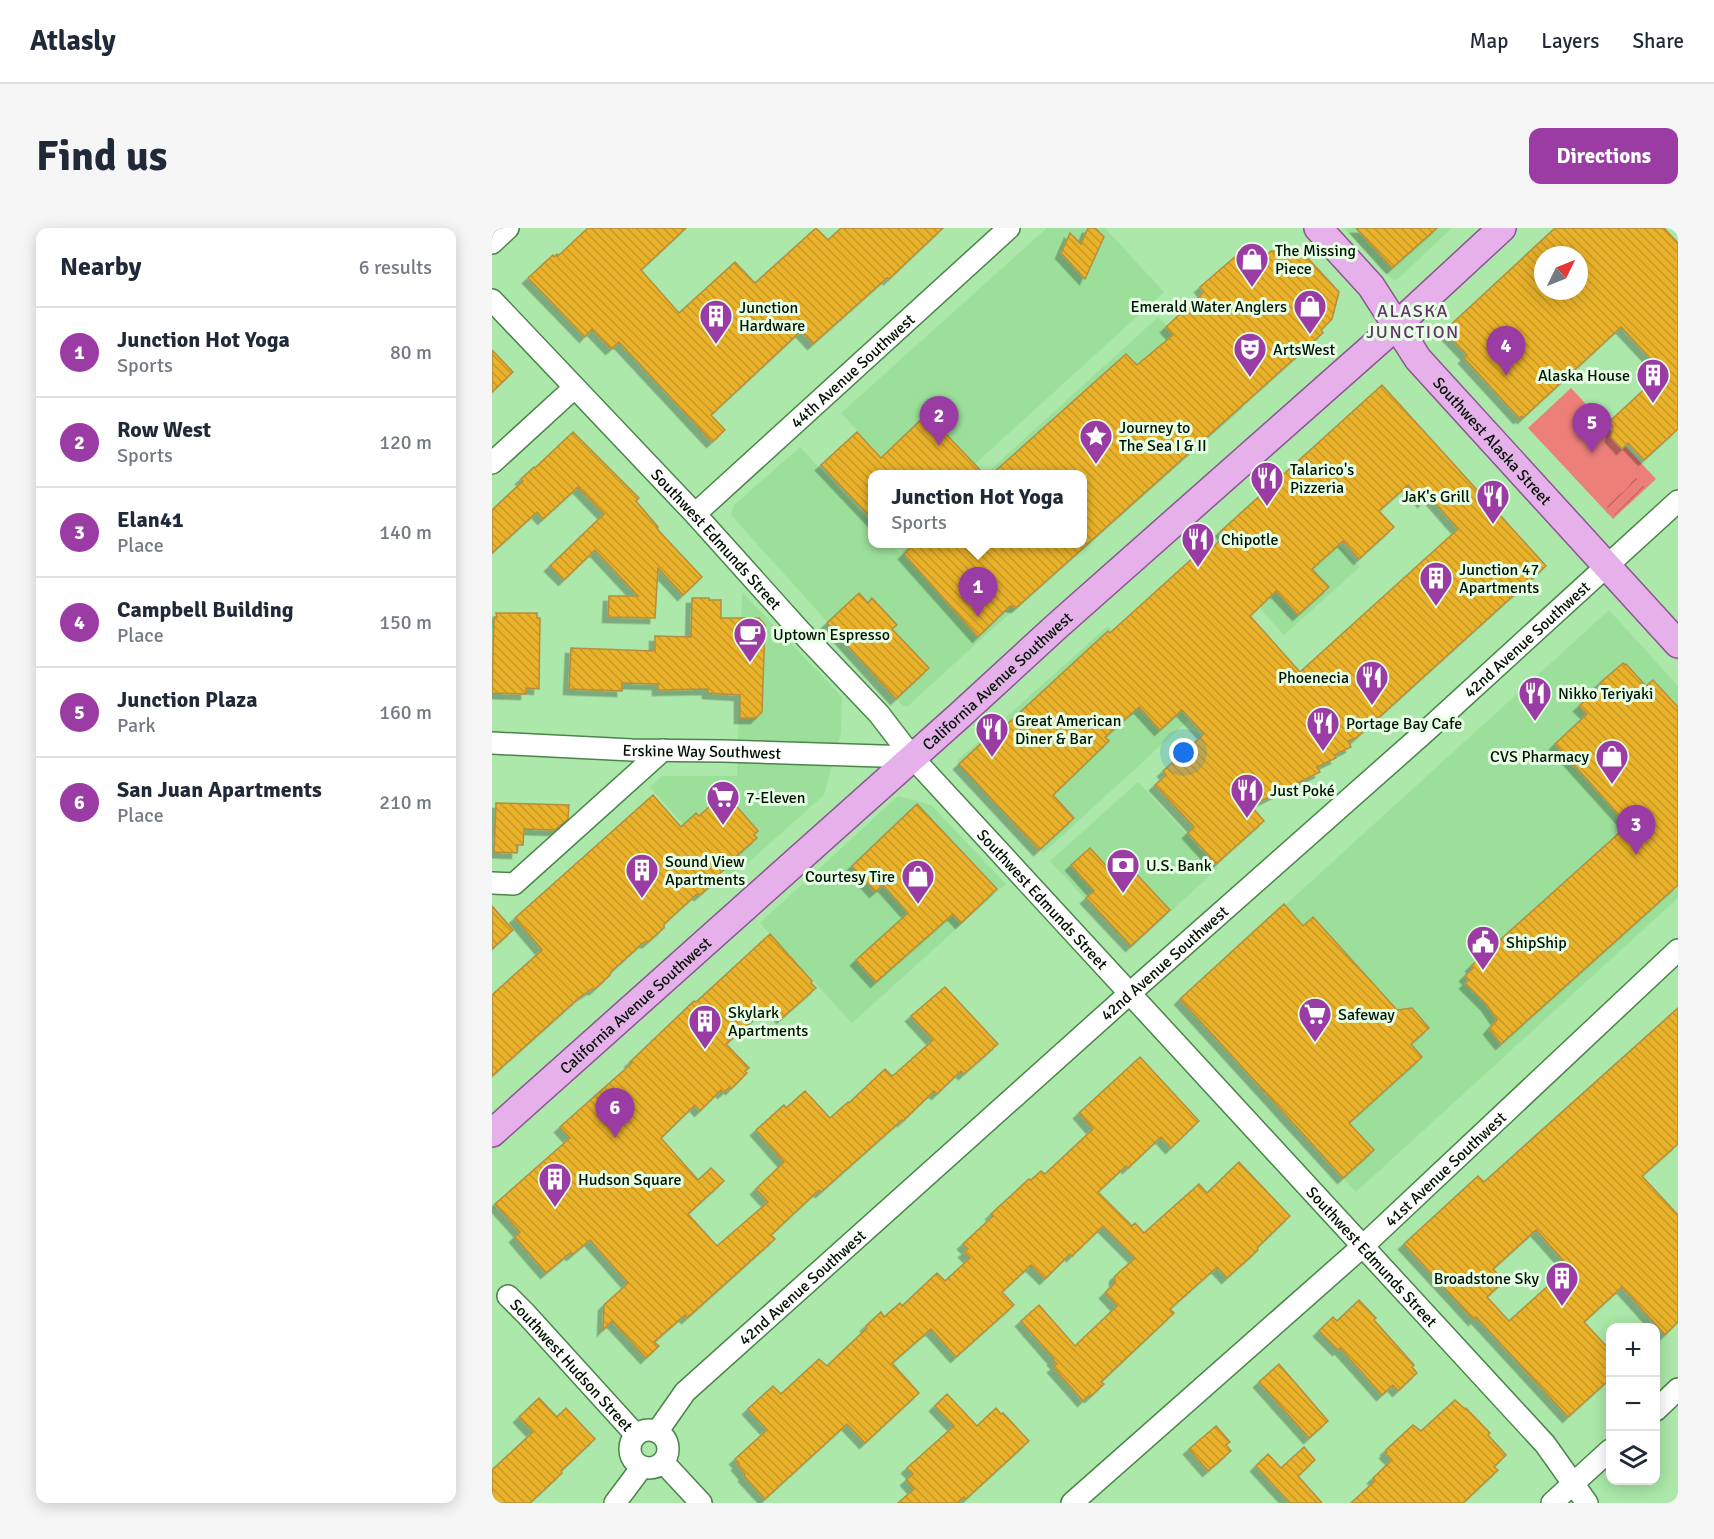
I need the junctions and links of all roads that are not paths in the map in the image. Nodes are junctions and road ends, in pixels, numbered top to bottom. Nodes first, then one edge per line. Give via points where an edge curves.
1 (508, 228) edge
2 (1009, 228) edge
3 (1318, 228) edge
4 (1502, 228) edge
5 (492, 243) edge
6 (492, 300) edge
7 (1396, 326) junction
8 (574, 388) junction
9 (492, 463) edge
10 (1678, 501) edge
11 (695, 514) junction
12 (1608, 567) junction
13 (1678, 644) edge
14 (492, 743) edge
15 (663, 750) junction
16 (912, 757) junction
17 (492, 883) edge
18 (1678, 950) edge
19 (1129, 994) junction
20 (492, 1133) edge
21 (1363, 1246) junction
22 (507, 1296) dead end
23 (1678, 1389) edge
24 (1660, 1406) edge
25 (646, 1433) junction
26 (1606, 1455) edge
27 (652, 1464) junction
28 (1574, 1484) junction
29 (615, 1503) edge
30 (701, 1503) edge
31 (1072, 1503) edge
32 (1552, 1503) edge
33 (1587, 1503) edge

1 - 5 street
2 - 11 street, 44th Avenue Southwest
3 - 7 main road, Southwest Alaska Street via 1371,286
4 - 7 main road, California Avenue Southwest
6 - 8 street, Southwest Edmunds Street
7 - 12 main road, Southwest Alaska Street via 1418,359
7 - 16 main road, California Avenue Southwest
8 - 9 street
8 - 11 street, Southwest Edmunds Street
10 - 12 street, 42nd Avenue Southwest
11 - 16 street, Southwest Edmunds Street via 879,714
12 - 13 main road, Southwest Alaska Street
12 - 19 street, 42nd Avenue Southwest
14 - 15 street, Erskine Way Southwest
15 - 16 street, Erskine Way Southwest
15 - 17 street via 514,884
16 - 19 street, Southwest Edmunds Street
16 - 20 main road, California Avenue Southwest
18 - 21 street, 41st Avenue Southwest
19 - 21 street, Southwest Edmunds Street
19 - 25 street, 42nd Avenue Southwest via 685,1392
21 - 28 street, Southwest Edmunds Street via 1545,1444
21 - 31 street, 41st Avenue Southwest
22 - 25 street, Southwest Hudson Street
23 - 24 street
25 - 27 street via 664,1438 667,1444 668,1450
25 - 27 street via 632,1439 630,1451 634,1461
26 - 28 street
27 - 29 street
27 - 30 street
28 - 32 street
28 - 33 street, Southwest Edmunds Street

